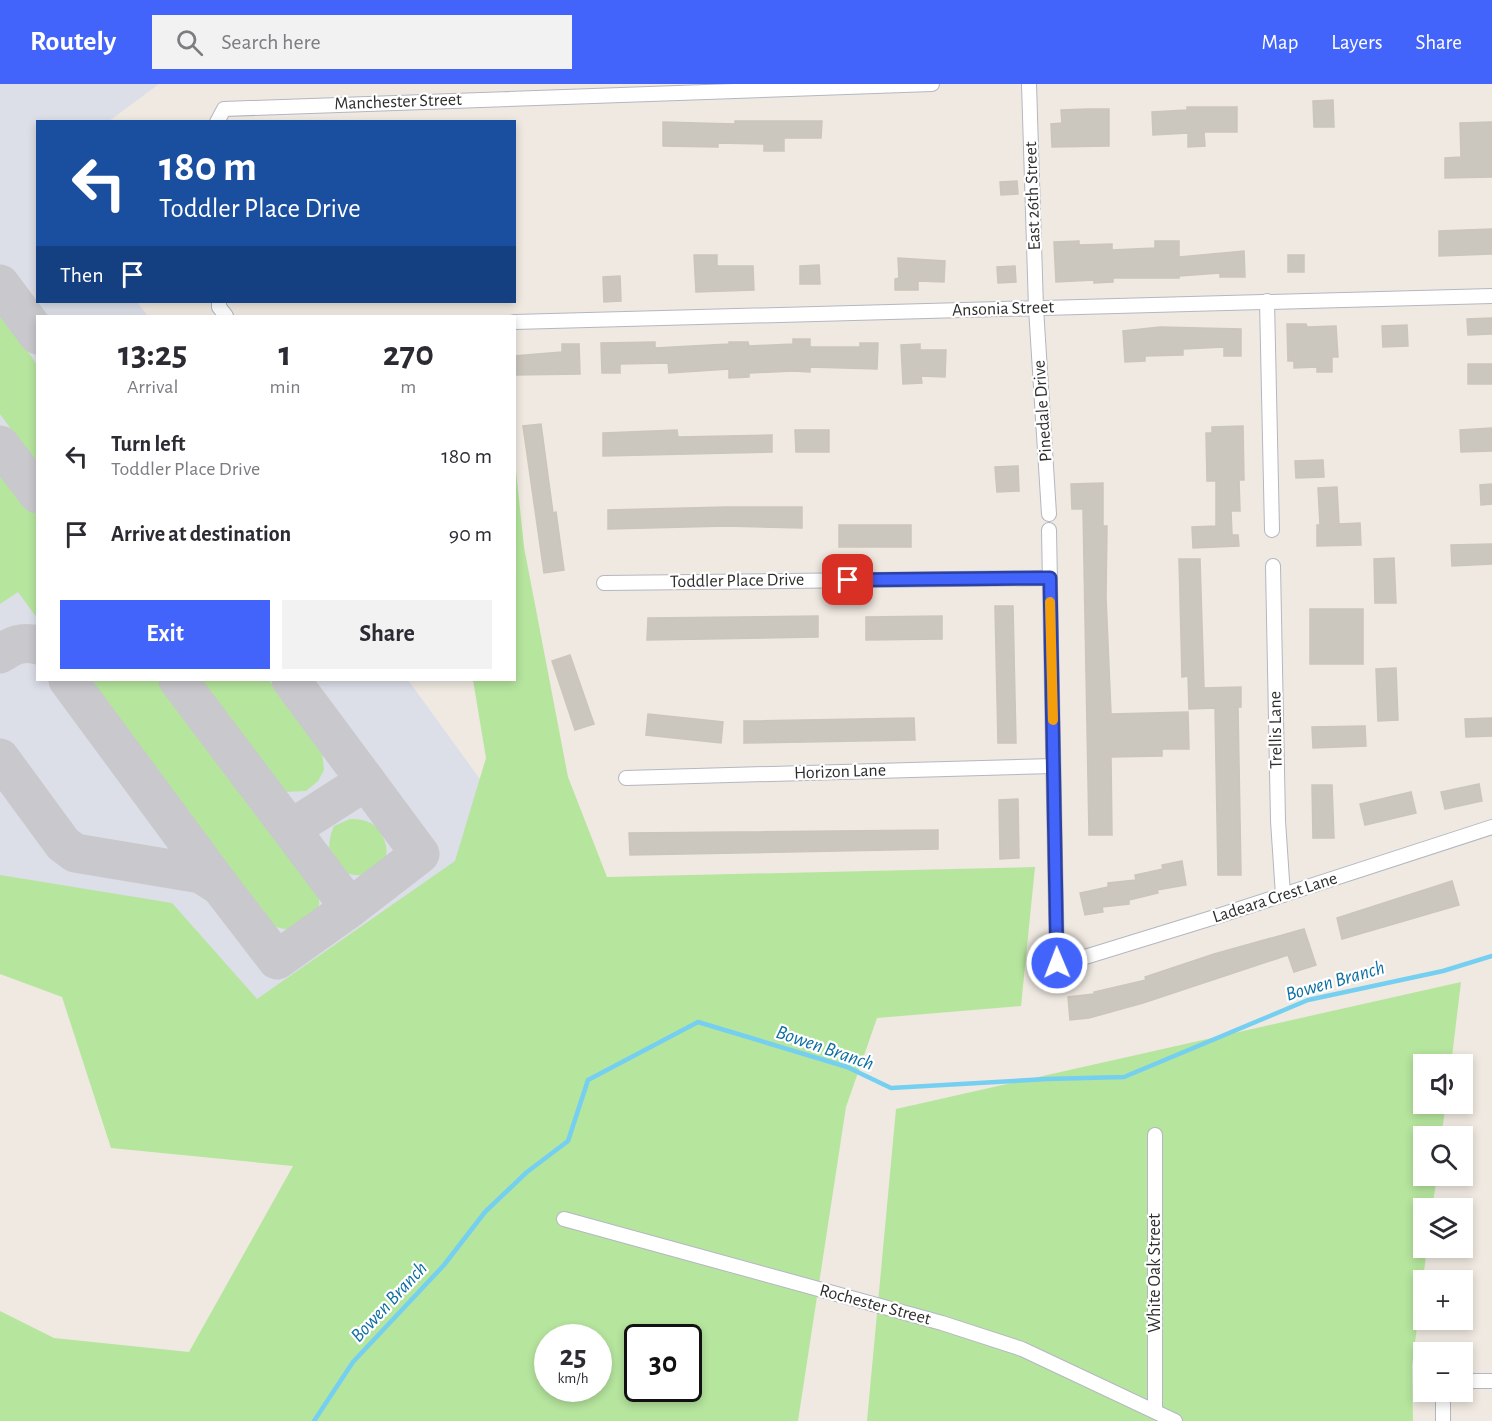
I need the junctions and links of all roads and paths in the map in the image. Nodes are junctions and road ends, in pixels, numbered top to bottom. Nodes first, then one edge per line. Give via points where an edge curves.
1 (932, 84) edge
2 (1029, 84) edge
3 (221, 115) edge
4 (1492, 296) edge
5 (1267, 301) junction
6 (1036, 308) junction
7 (516, 322) edge
8 (1049, 514) dead end
9 (1049, 530) dead end
10 (1272, 530) dead end
11 (1273, 566) dead end
12 (1050, 578) junction
13 (604, 583) dead end
14 (1053, 766) junction
15 (626, 778) dead end
16 (1492, 827) edge
17 (1283, 895) junction
18 (1155, 1135) dead end
19 (564, 1220) dead end
20 (1473, 1381) edge
21 (1492, 1381) edge
22 (1443, 1402) edge
23 (1155, 1410) junction
24 (1175, 1421) edge
25 (1443, 1421) edge

1 - 3 street, Manchester Street
2 - 6 street, East 26th Street
4 - 5 street, Ansonia Street
5 - 6 street, Ansonia Street
5 - 10 street
6 - 7 street, Ansonia Street
6 - 8 street, Pinedale Drive
9 - 12 street
11 - 17 street, Trellis Lane
12 - 13 street, Toddler Place Drive
12 - 14 street
14 - 15 street, Horizon Lane
14 - 17 street, Ladeara Crest Lane via 1057,963
16 - 17 street, Ladeara Crest Lane
18 - 23 street, White Oak Street
19 - 23 street, Rochester Street via 942,1323 1022,1349
20 - 21 street
22 - 25 street
23 - 24 street, Rochester Street

